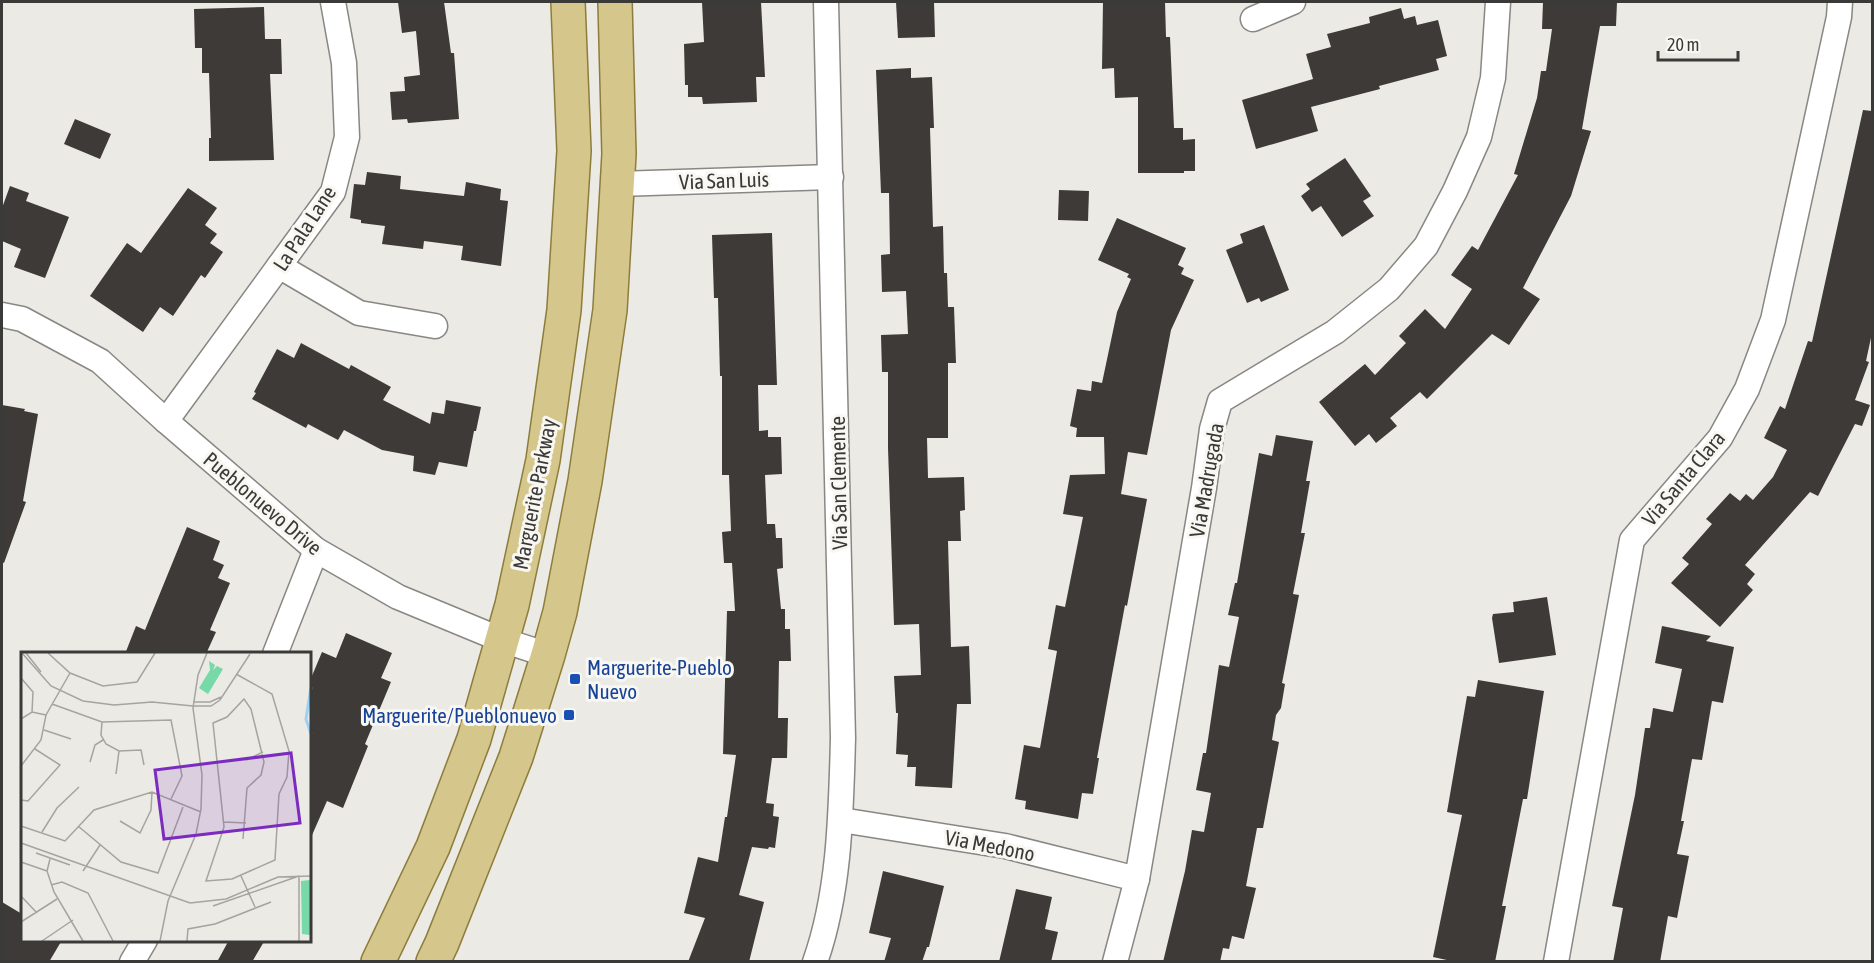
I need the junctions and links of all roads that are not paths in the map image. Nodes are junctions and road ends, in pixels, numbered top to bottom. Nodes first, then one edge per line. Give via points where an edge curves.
1 (333, 2) edge
2 (568, 2) edge
3 (615, 2) edge
4 (826, 2) edge
5 (1293, 2) edge
6 (1497, 2) edge
7 (1840, 2) edge
8 (1253, 19) dead end
9 (831, 177) junction
10 (618, 184) junction
11 (572, 186) junction
12 (279, 266) junction
13 (2, 315) edge
14 (435, 326) dead end
15 (166, 421) junction
16 (316, 550) junction
17 (502, 640) junction
18 (276, 652) edge
19 (548, 655) junction
20 (841, 819) junction
21 (1137, 879) junction
22 (144, 942) edge
23 (132, 962) edge
24 (378, 962) edge
25 (433, 962) edge
26 (816, 962) edge
27 (1115, 962) edge
28 (1556, 962) edge

1 - 12 street, La Pala Lane via 344,63 347,137 333,192
2 - 11 main road, Marguerite Parkway
3 - 10 main road
4 - 9 street, Via San Clemente
5 - 8 street
6 - 21 street, Via Madrugada via 1493,78 1479,137 1426,246 1389,289 1335,332 1220,400
7 - 28 street, Via Santa Clara via 1773,320 1747,389 1720,438 1632,540
9 - 10 street, Via San Luis
9 - 20 street, Via San Clemente via 843,738
10 - 11 main road
10 - 19 main road via 610,310 585,481
11 - 17 main road, Marguerite Parkway via 564,310 543,460
12 - 14 street via 359,313
12 - 15 street, La Pala Lane
13 - 15 street, Pueblonuevo Drive via 22,319 100,361
15 - 16 street, Pueblonuevo Drive
16 - 17 street, Pueblonuevo Drive via 398,597
16 - 18 street
17 - 19 street, Pueblonuevo Drive
17 - 24 main road, Marguerite Parkway via 474,739 437,836
19 - 25 main road via 516,758
20 - 21 street, Via Medono via 1005,846
20 - 26 street, Via San Clemente via 833,888
21 - 27 street, Via Madrugada
22 - 23 street

